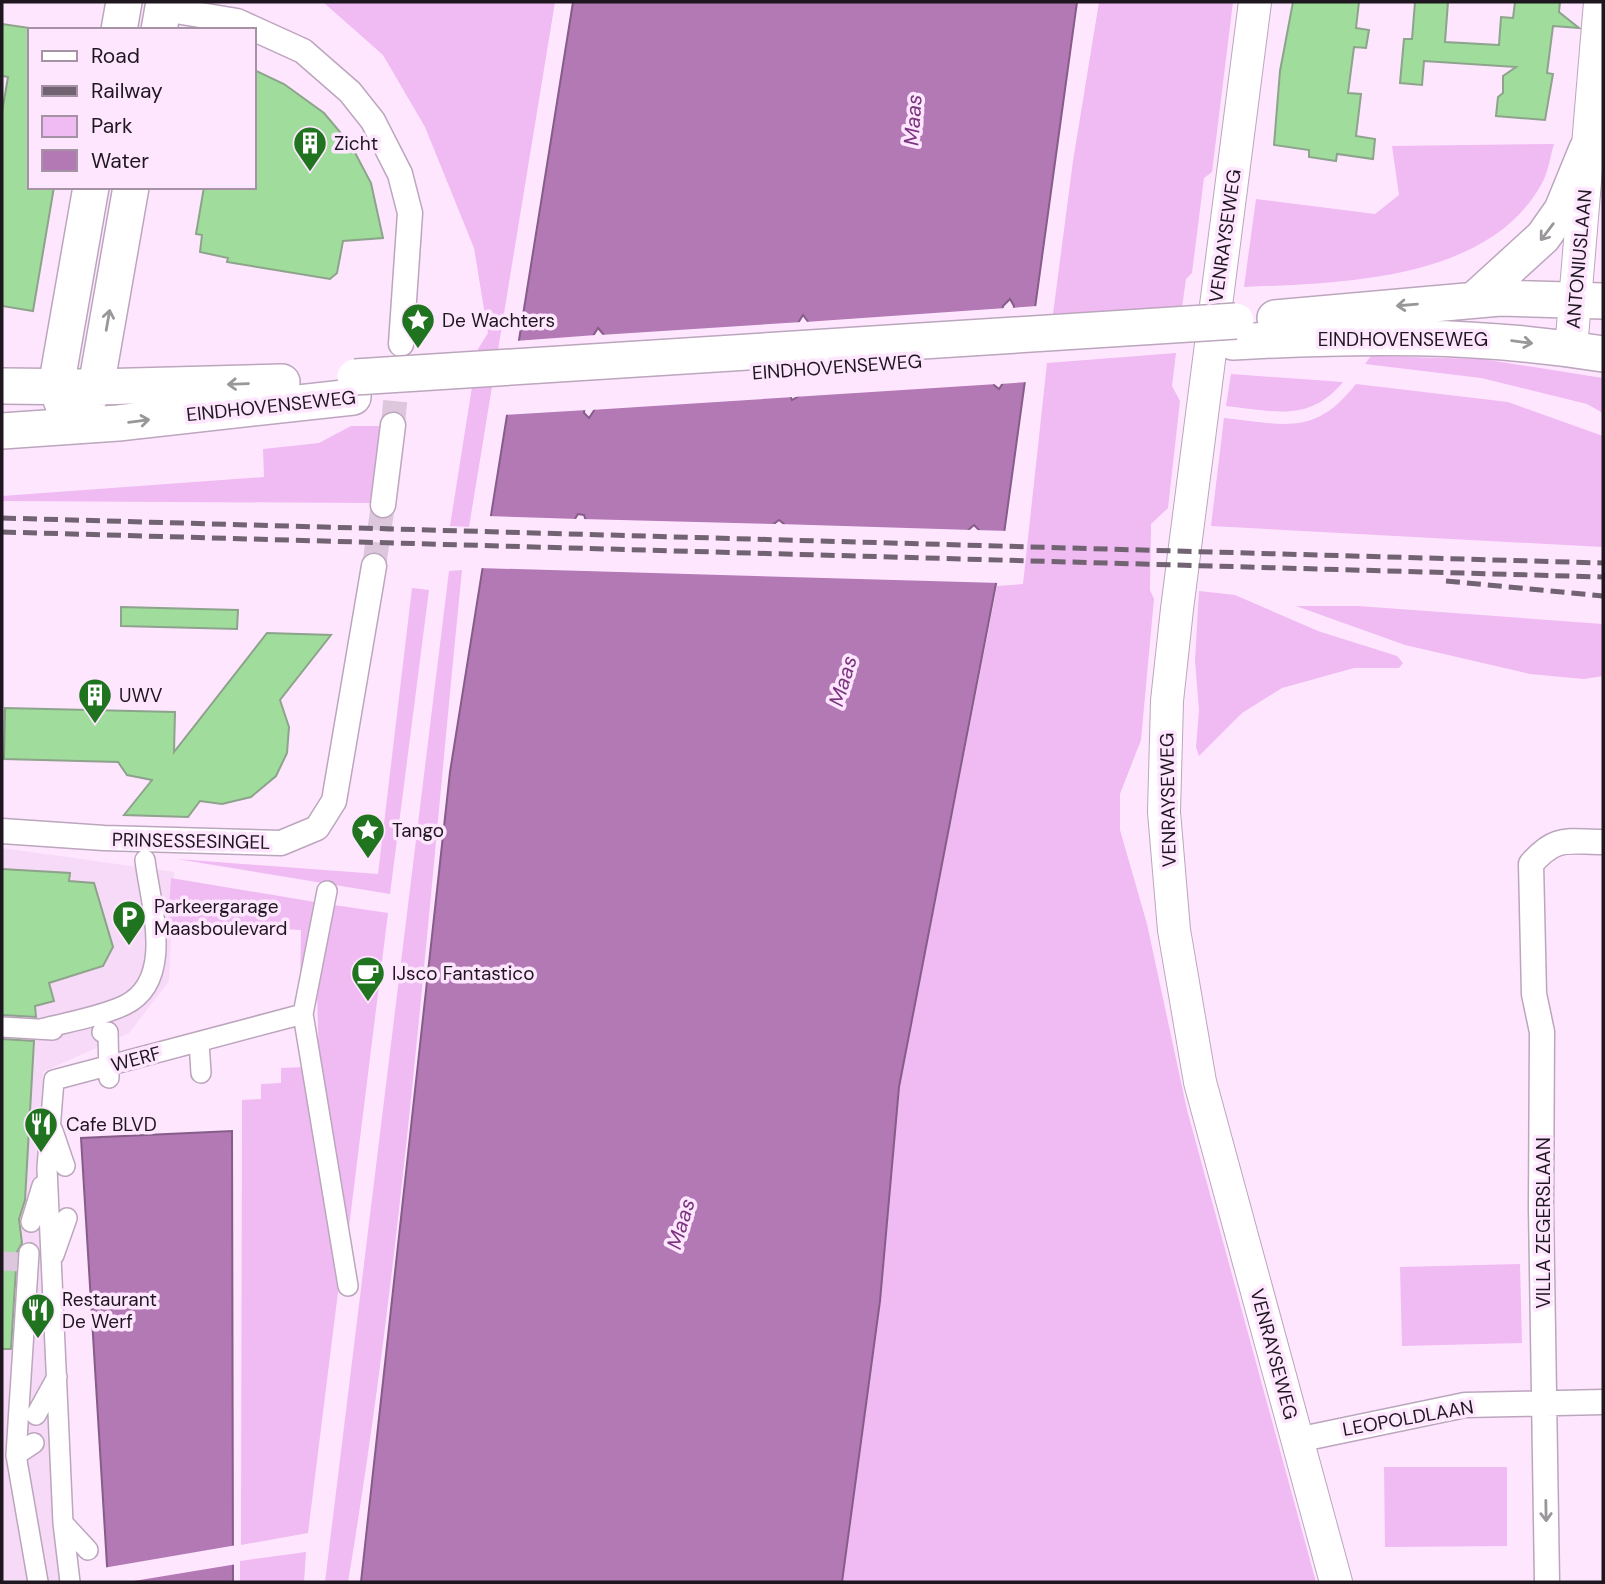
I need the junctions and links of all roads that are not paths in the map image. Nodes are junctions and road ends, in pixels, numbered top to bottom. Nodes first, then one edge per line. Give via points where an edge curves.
1 (122, 2) edge
2 (1255, 2) edge
3 (1600, 2) edge
4 (162, 13) edge
5 (118, 28) edge
6 (252, 28) edge
7 (256, 30) edge
8 (1595, 150) edge
9 (90, 189) edge
10 (131, 189) edge
11 (1475, 299) junction
12 (1590, 300) edge
13 (1235, 332) junction
14 (401, 344) tunnel mouth
15 (1587, 352) edge
16 (2, 386) edge
17 (56, 387) junction
18 (96, 387) junction
19 (354, 387) junction
20 (393, 425) tunnel mouth
21 (71, 427) junction
22 (2, 431) edge
23 (383, 505) tunnel mouth
24 (374, 566) tunnel mouth
25 (2, 831) edge
26 (1603, 842) edge
27 (145, 860) dead end
28 (327, 891) dead end
29 (56, 1012) dead end
30 (303, 1014) junction
31 (2, 1027) edge
32 (36, 1029) junction
33 (74, 1032) dead end
34 (102, 1032) dead end
35 (199, 1042) junction
36 (109, 1072) junction
37 (201, 1073) dead end
38 (56, 1167) junction
39 (67, 1218) dead end
40 (31, 1222) dead end
41 (26, 1259) dead end
42 (50, 1265) junction
43 (348, 1286) dead end
44 (57, 1376) junction
45 (1603, 1402) edge
46 (1545, 1403) junction
47 (36, 1415) dead end
48 (1297, 1440) junction
49 (34, 1443) dead end
50 (16, 1455) junction
51 (64, 1523) junction
52 (88, 1550) dead end
53 (38, 1582) edge
54 (70, 1582) edge
55 (1336, 1582) edge
56 (1547, 1582) edge

1 - 4 street
1 - 5 main road
2 - 48 street, VENRAYSEWEG via 1177,609 1167,701 1164,812 1174,930 1200,1082
3 - 8 street, ANTONIUSLAAN
4 - 6 street via 237,21
7 - 14 street via 303,51 350,92 373,121 400,174 410,213
8 -> 11 main road via 1544,237
8 - 12 street, ANTONIUSLAAN
9 - 17 main road
18 -> 10 main road
11 - 12 main road, EINDHOVENSEWEG
11 -> 13 main road, EINDHOVENSEWEG
12 - 15 street, ANTONIUSLAAN
13 -> 15 main road, EINDHOVENSEWEG via 1498,339
13 - 19 main road, EINDHOVENSEWEG
16 - 17 main road, EINDHOVENSEWEG
17 - 18 main road, EINDHOVENSEWEG
17 - 21 main road
19 -> 18 main road, EINDHOVENSEWEG
18 - 21 main road
21 -> 19 main road, EINDHOVENSEWEG
20 - 23 street
21 - 22 main road, EINDHOVENSEWEG
24 - 25 street, PRINSESSESINGEL via 334,801 317,828 281,843
26 - 46 street, VILLA ZEGERSLAAN via 1548,845 1531,864 1534,994 1542,1032
27 - 32 street via 157,952 148,982 126,1005
28 - 30 street
29 - 32 street
30 - 35 street, WERF
30 - 43 street
31 - 32 street
32 - 33 street
34 - 36 street via 108,1032
35 - 36 street, WERF
35 - 37 street
36 - 38 street, WERF via 54,1080 50,1124
38 - 40 street, WERF
38 - 42 street, WERF
39 - 42 street, WERF
41 - 50 street
42 - 44 street, WERF
44 - 47 street
44 - 51 street, WERF
45 - 46 street, LEOPOLDLAAN
46 - 48 street, LEOPOLDLAAN via 1465,1405
46 -> 56 street, VILLA ZEGERSLAAN
48 - 55 street, VENRAYSEWEG
49 - 50 street
50 - 53 street
51 - 52 street
51 - 54 street, WERF

